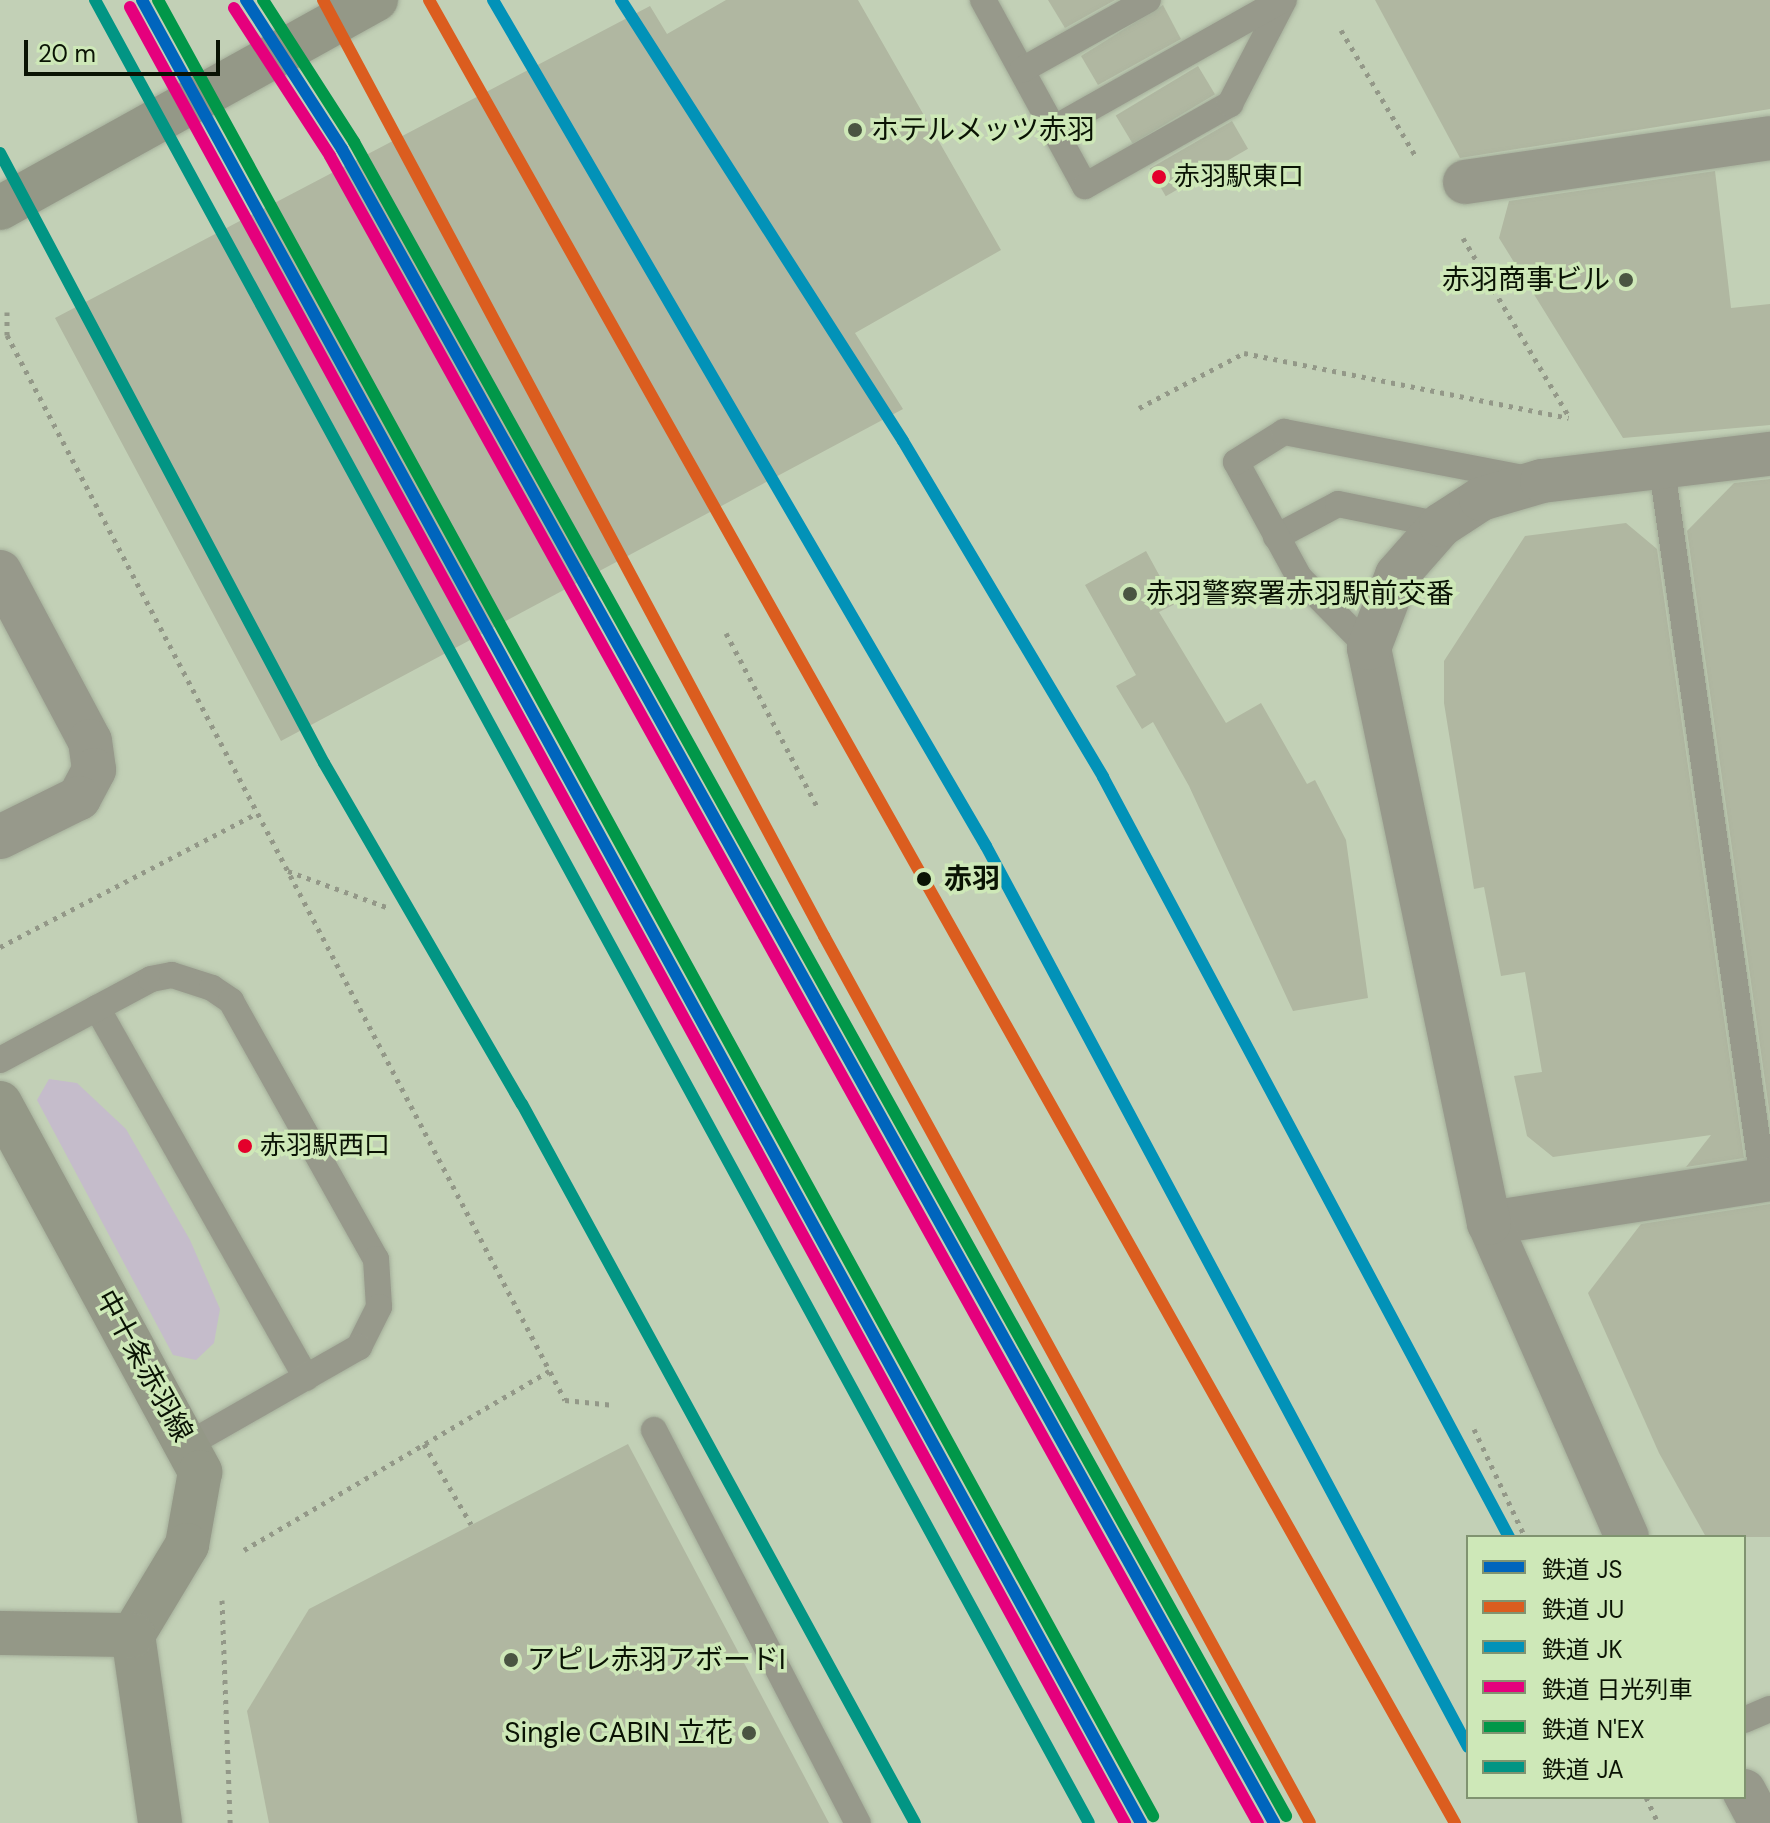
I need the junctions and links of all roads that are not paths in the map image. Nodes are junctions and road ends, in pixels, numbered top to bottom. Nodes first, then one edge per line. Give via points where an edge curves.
1 (376, 0) edge
2 (1148, 0) edge
3 (1283, 0) edge
4 (994, 3) edge
5 (1022, 70) junction
6 (1053, 129) junction
7 (1770, 138) edge
8 (1465, 182) dead end
9 (0, 208) edge
10 (1770, 454) edge
11 (1662, 469) junction
12 (1542, 481) junction
13 (1441, 525) junction
14 (1276, 537) junction
15 (0, 572) edge
16 (1369, 648) junction
17 (0, 837) edge
18 (97, 1008) junction
19 (0, 1060) edge
20 (0, 1103) edge
21 (1767, 1180) edge
22 (1489, 1223) junction
23 (306, 1378) junction
24 (654, 1430) dead end
25 (187, 1445) junction
26 (1626, 1535) edge
27 (0, 1633) edge
28 (133, 1635) junction
29 (1770, 1709) edge
30 (1746, 1719) edge
31 (1746, 1795) edge
32 (160, 1823) edge
33 (858, 1823) edge
34 (1761, 1823) edge

1 - 9 main road
2 - 5 lane
3 - 6 lane
3 - 6 lane via 1230,104 1121,166 1085,186
4 - 5 lane
5 - 6 lane
7 - 8 street
10 - 11 street
11 - 12 street
11 - 21 lane
12 - 13 street via 1481,499
12 - 14 lane via 1284,432 1236,462
13 - 14 lane via 1338,504
13 - 16 street via 1397,575
14 - 16 lane via 1299,577
15 - 17 street via 90,741 94,770 79,798
16 - 22 street
18 - 19 lane
18 - 23 lane
18 - 23 lane via 151,979 172,975 212,988 231,1001 364,1236 380,1283 373,1329 359,1347
20 - 25 main road, 中十条赤羽線
21 - 22 street
22 - 26 street
23 - 25 lane
24 - 33 lane
25 - 28 main road, 中十条赤羽線 via 200,1472 198,1508 179,1564
27 - 28 main road
28 - 32 main road
29 - 30 lane
31 - 34 street

